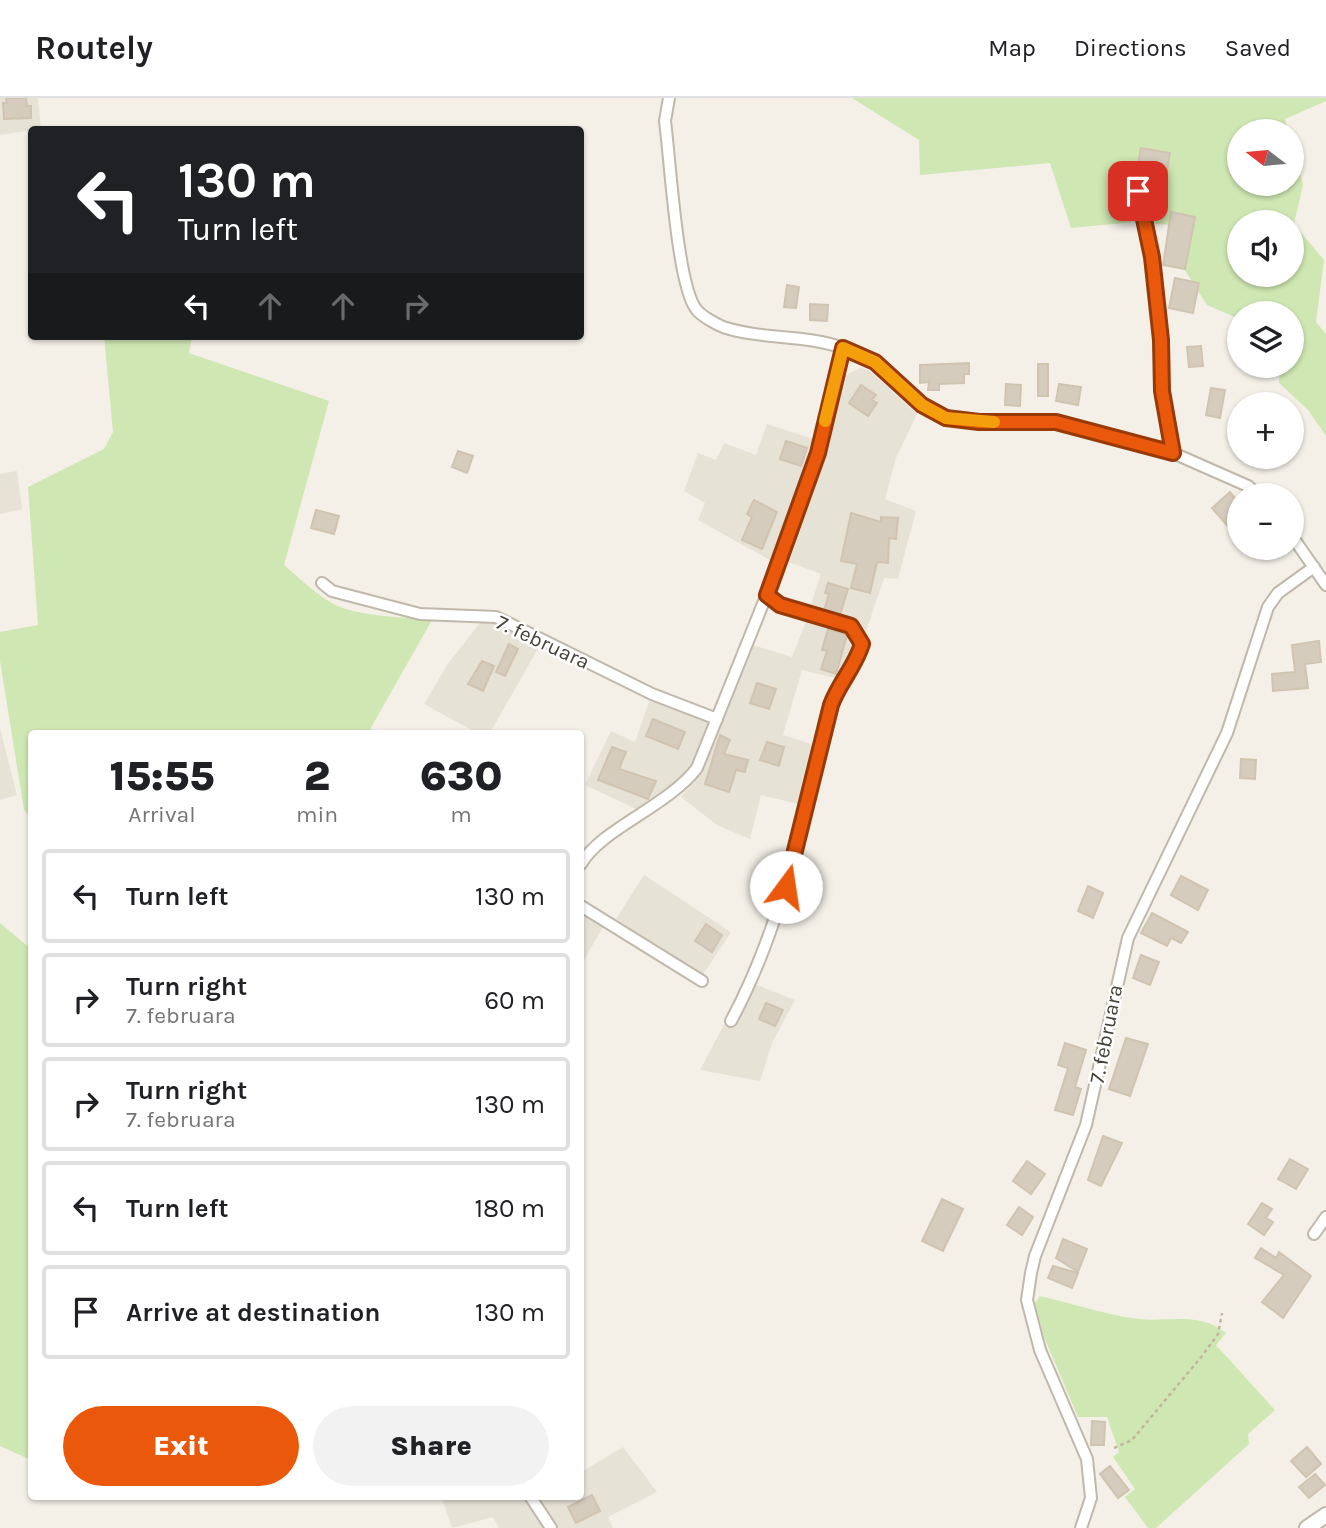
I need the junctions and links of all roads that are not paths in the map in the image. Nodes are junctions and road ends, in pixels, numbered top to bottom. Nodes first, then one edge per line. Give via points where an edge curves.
1 (669, 98) edge
2 (1138, 191) dead end
3 (843, 348) junction
4 (1173, 453) junction
5 (1241, 483) edge
6 (1304, 553) edge
7 (1314, 567) junction
8 (322, 583) dead end
9 (1326, 585) edge
10 (767, 595) junction
11 (717, 719) junction
12 (584, 861) edge
13 (584, 908) edge
14 (702, 981) dead end
15 (732, 1021) dead end
16 (1326, 1217) edge
17 (1314, 1234) dead end
18 (533, 1500) edge
19 (1326, 1515) edge
20 (1083, 1526) edge
21 (551, 1528) edge
22 (1307, 1528) edge

1 - 3 street via 665,121 684,280 696,310 720,326 765,337 817,338
2 - 4 street via 1152,257 1162,391
3 - 4 street via 875,362 922,405 946,418 1056,422
3 - 10 street via 818,453
4 - 5 street
6 - 7 street
7 - 9 street
7 - 20 street, 7. februara via 1278,593 1268,607 1227,733 1128,938 1086,1125 1035,1256 1029,1311 1040,1350 1087,1459 1091,1498
8 - 11 street, 7. februara via 332,591 420,614 496,617 662,699
10 - 11 street
10 - 15 street via 780,605 851,626 862,644 831,705 786,887 757,970
11 - 12 street via 687,782 605,840
13 - 14 street
16 - 17 street
18 - 21 street
19 - 22 street

